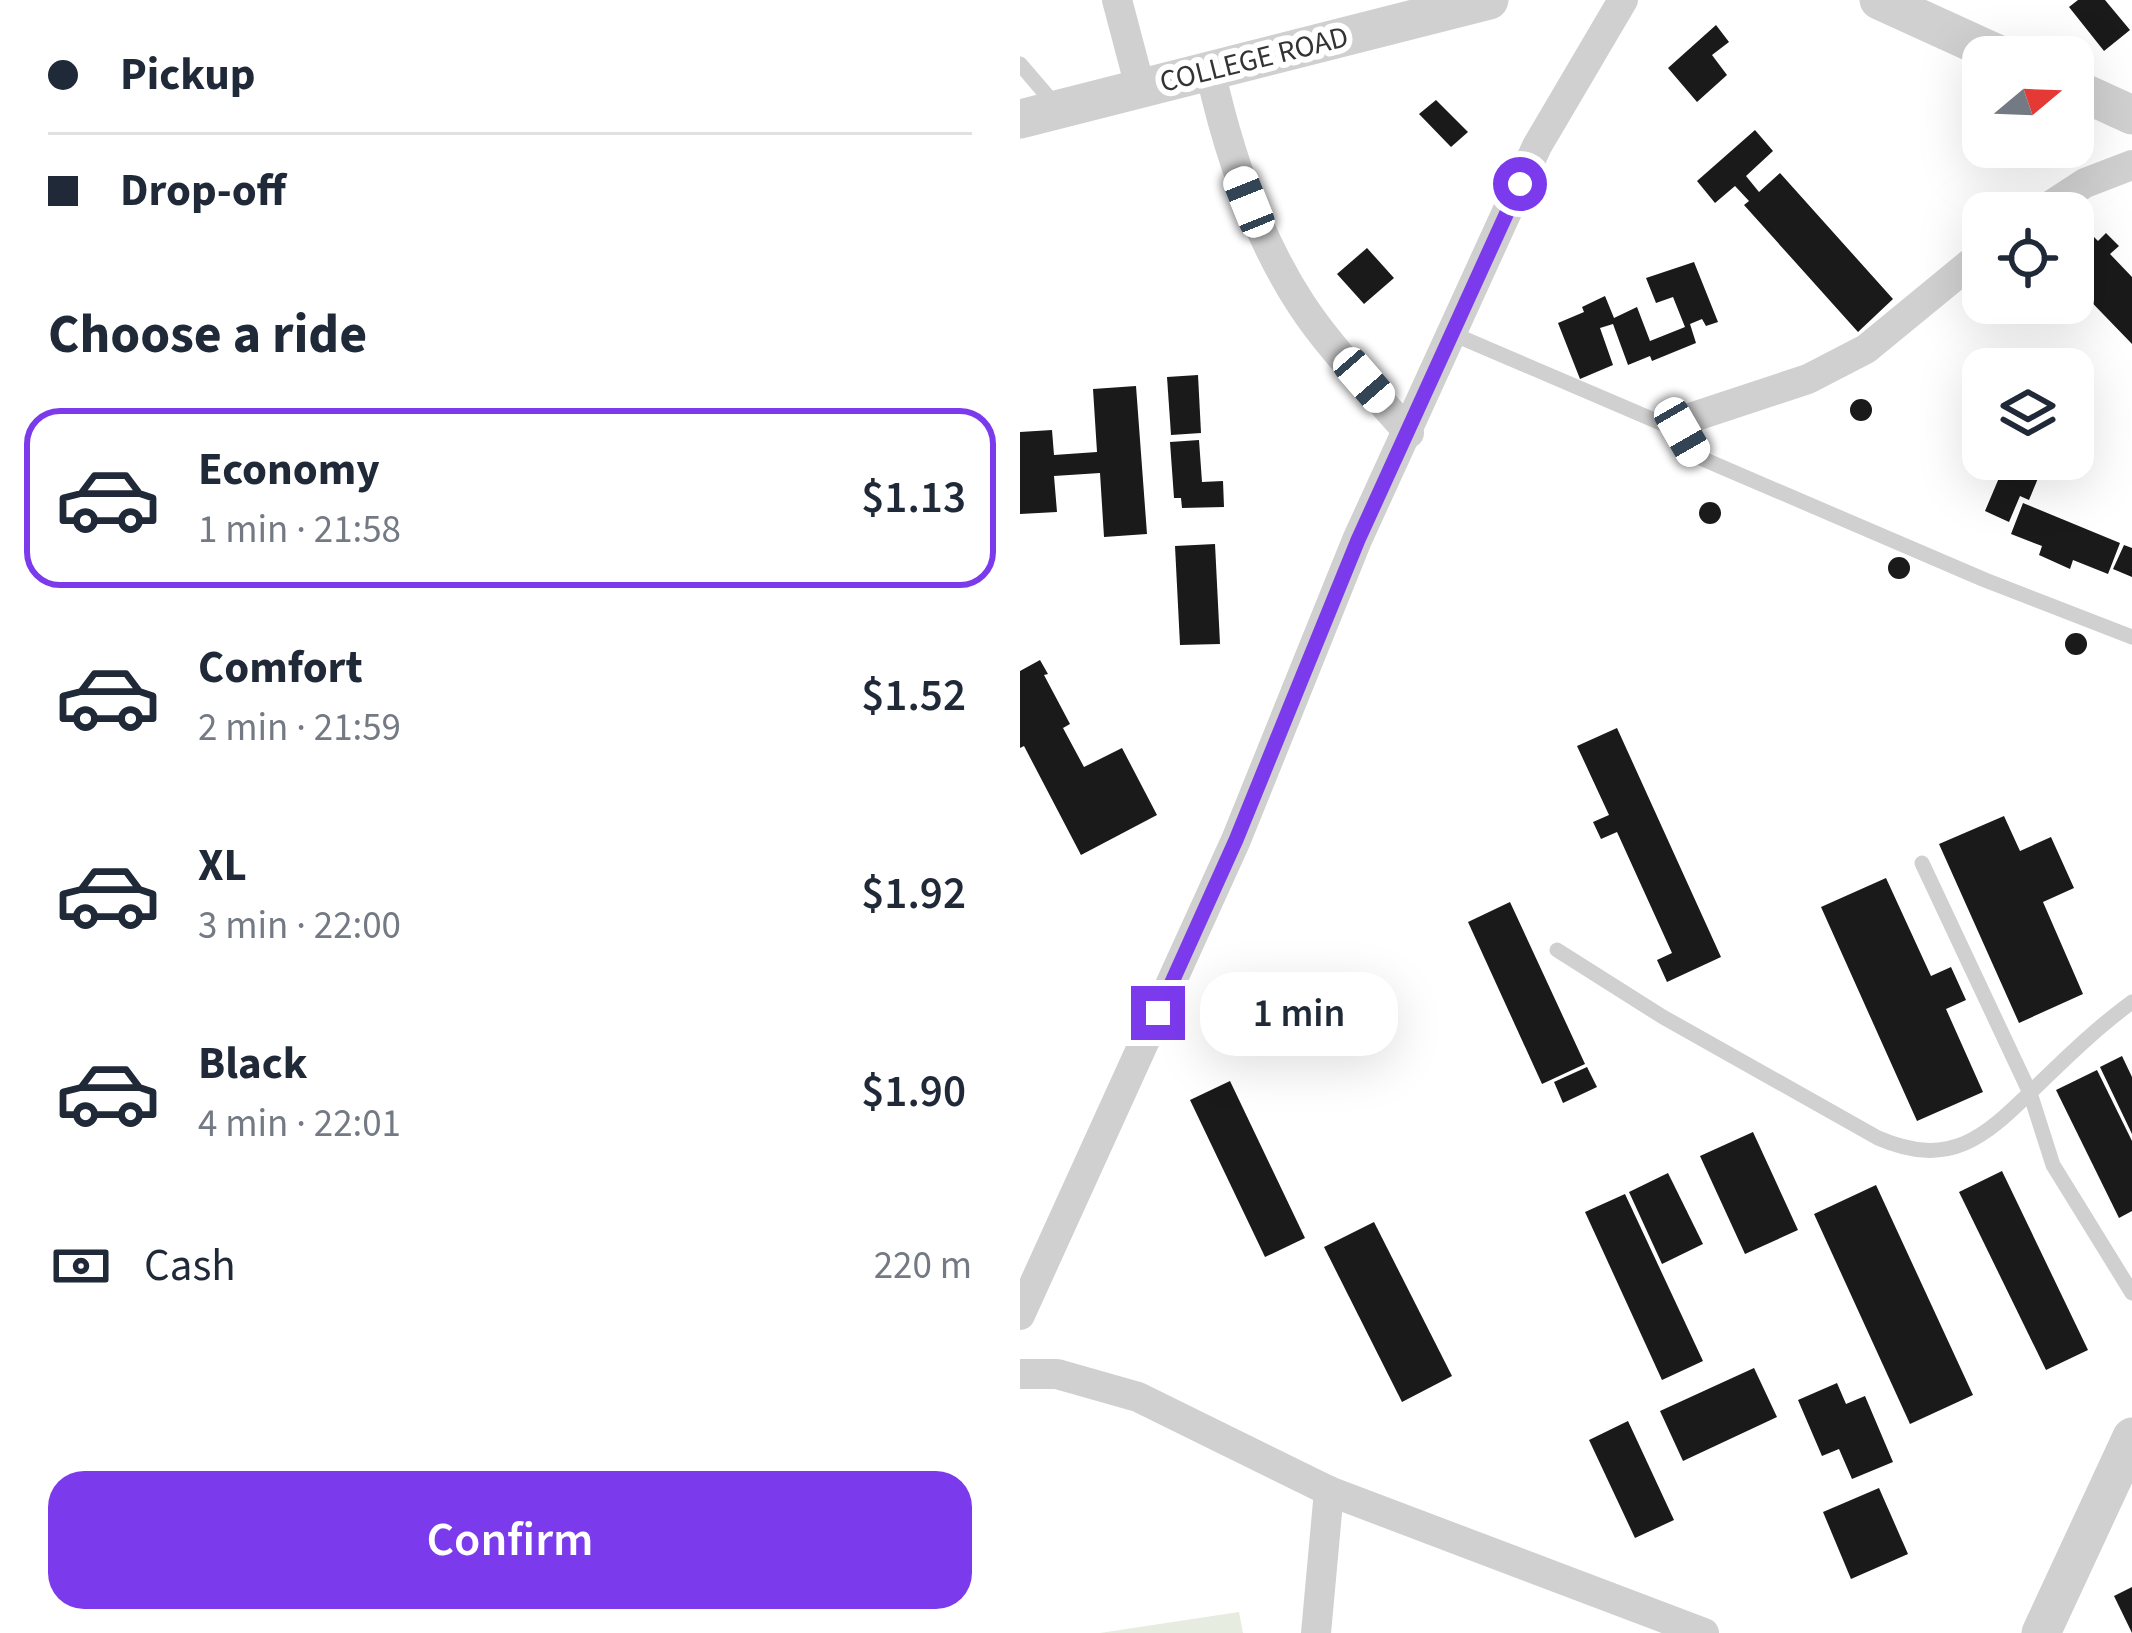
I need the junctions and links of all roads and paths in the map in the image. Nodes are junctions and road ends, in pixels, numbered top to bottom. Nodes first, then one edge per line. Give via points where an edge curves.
1 (1117, 0) edge
2 (1489, 0) edge
3 (1623, 0) edge
4 (1879, 0) edge
5 (1918, 8) edge
6 (1967, 36) edge
7 (1020, 64) edge
8 (1210, 70) junction
9 (1140, 87) junction
10 (2094, 98) edge
11 (1058, 108) junction
12 (2132, 115) edge
13 (1020, 118) edge
14 (2132, 164) edge
15 (2071, 192) edge
16 (1962, 270) edge
17 (1453, 334) junction
18 (1682, 432) junction
19 (1409, 433) junction
20 (2132, 637) edge
21 (1922, 863) dead end
22 (1557, 950) dead end
23 (2132, 1002) edge
24 (2030, 1094) junction
25 (2132, 1293) edge
26 (1020, 1315) edge
27 (1020, 1374) edge
28 (2132, 1437) edge
29 (1330, 1491) junction
30 (1316, 1633) edge
31 (1704, 1633) edge
32 (2041, 1633) edge

1 - 9 street
2 - 8 street, COLLEGE ROAD
3 - 17 street via 1537,146
4 - 5 street
5 - 6 street
7 - 11 lane
8 - 9 street, COLLEGE ROAD
8 - 19 street via 1226,144 1301,303
9 - 11 street, COLLEGE ROAD
10 - 12 street
11 - 13 street, COLLEGE ROAD
14 - 15 street
16 - 18 street via 1866,349 1808,380 1687,419
17 - 18 lane
17 - 19 street
18 - 20 lane via 1696,456
19 - 26 street
21 - 24 lane
22 - 24 lane via 1904,1149 1975,1141
23 - 24 lane
24 - 25 lane via 2053,1165
27 - 29 street via 1057,1374 1138,1397
28 - 32 street
29 - 30 street
29 - 31 street

